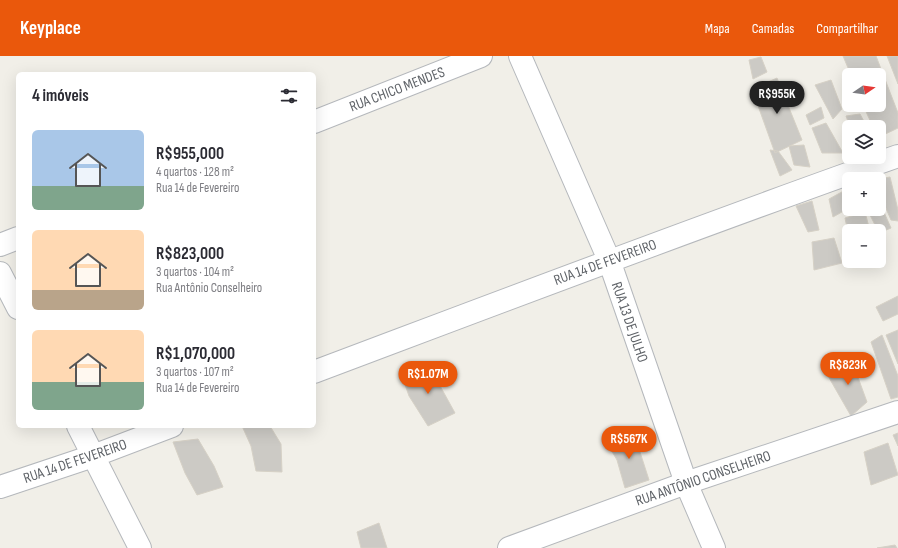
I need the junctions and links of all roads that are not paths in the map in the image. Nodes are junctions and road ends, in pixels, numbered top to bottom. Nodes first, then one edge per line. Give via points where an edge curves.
1 (481, 56) edge
2 (520, 56) edge
3 (316, 121) edge
4 (898, 156) edge
5 (16, 239) edge
6 (0, 245) edge
7 (609, 260) junction
8 (0, 273) edge
9 (16, 304) edge
10 (316, 371) edge
11 (898, 412) edge
12 (79, 428) edge
13 (167, 428) edge
14 (93, 456) junction
15 (686, 483) junction
16 (0, 487) edge
17 (140, 548) edge
18 (509, 548) edge
19 (714, 548) edge

1 - 3 street, RUA CHICO MENDES
2 - 7 street, RUA 13 DE JULHO
4 - 7 street, RUA 14 DE FEVEREIRO
5 - 6 street
7 - 10 street, RUA 14 DE FEVEREIRO
7 - 15 street, RUA 13 DE JULHO
8 - 9 street
11 - 15 street, RUA ANTÔNIO CONSELHEIRO
12 - 14 street
13 - 14 street, RUA 14 DE FEVEREIRO
14 - 16 street, RUA 14 DE FEVEREIRO
14 - 17 street
15 - 18 street, RUA ANTÔNIO CONSELHEIRO
15 - 19 street, RUA 13 DE JULHO

